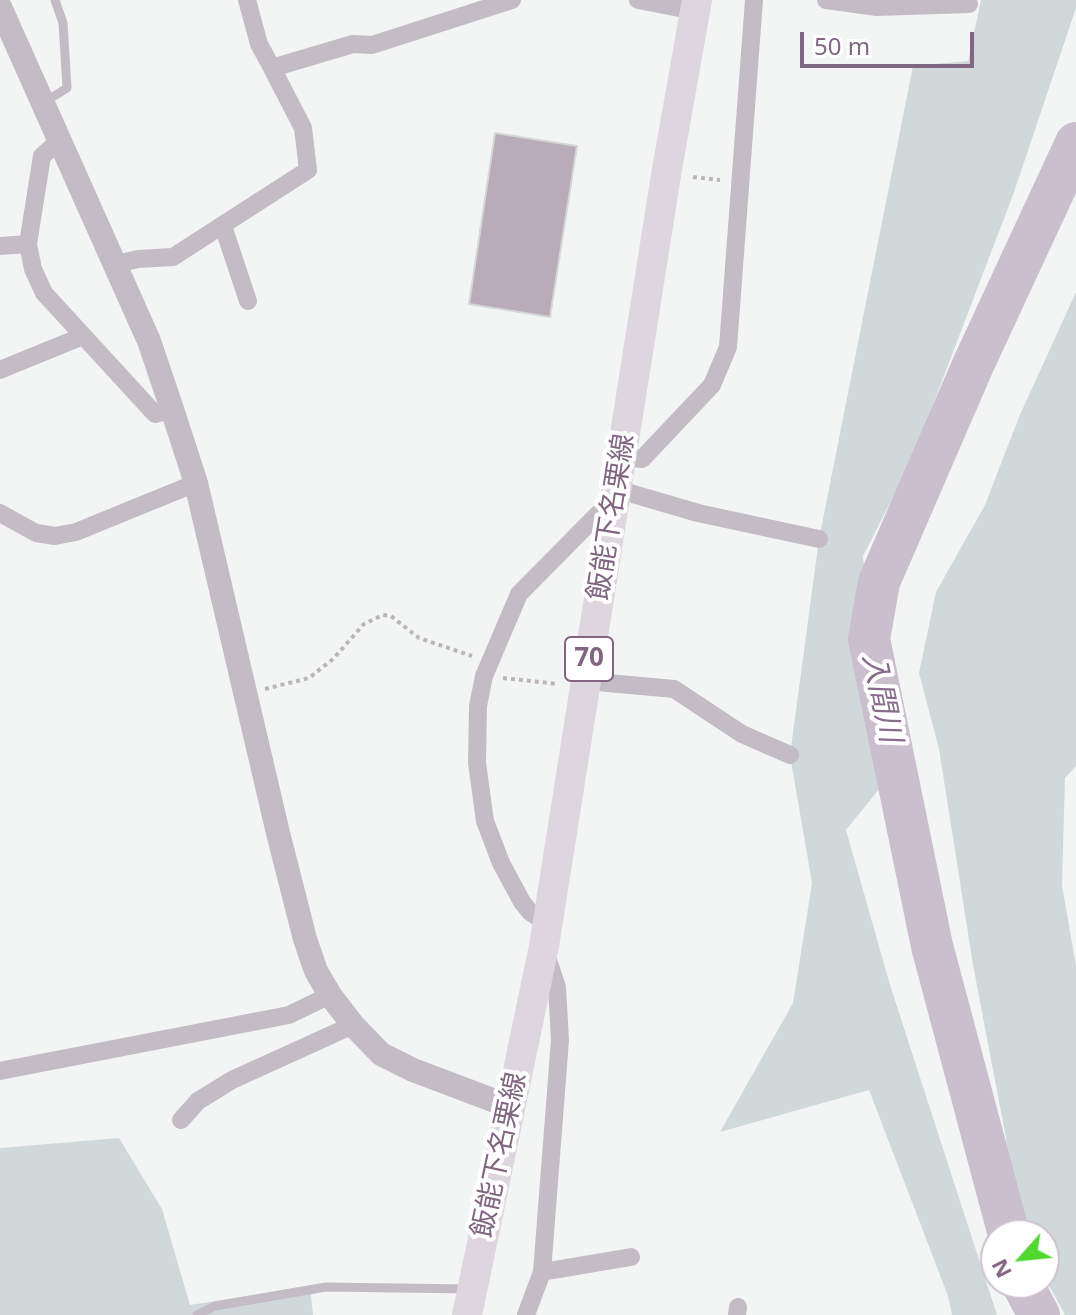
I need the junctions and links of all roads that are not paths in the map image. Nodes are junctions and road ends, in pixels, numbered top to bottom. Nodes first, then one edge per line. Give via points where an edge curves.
1 (55, 0) edge
2 (247, 0) edge
3 (512, 0) edge
4 (638, 0) edge
5 (754, 0) edge
6 (826, 0) edge
7 (969, 4) dead end
8 (696, 6) edge
9 (0, 7) edge
10 (272, 68) junction
11 (43, 103) junction
12 (60, 140) junction
13 (223, 226) junction
14 (28, 244) junction
15 (0, 246) edge
16 (116, 264) junction
17 (248, 301) dead end
18 (83, 336) junction
19 (0, 370) edge
20 (172, 409) junction
21 (622, 457) junction
22 (196, 483) junction
23 (614, 502) junction
24 (0, 513) edge
25 (819, 539) dead end
26 (585, 684) junction
27 (790, 755) dead end
28 (545, 935) junction
29 (330, 995) junction
30 (353, 1025) junction
31 (0, 1071) edge
32 (511, 1107) junction
33 (181, 1120) dead end
34 (631, 1257) dead end
35 (542, 1272) junction
36 (470, 1302) edge
37 (197, 1315) edge
38 (526, 1315) edge

1 - 11 lane via 63,23 67,88
2 - 10 street
3 - 10 street via 372,45 353,44
4 - 8 street
5 - 21 street via 728,347 712,385 642,459
6 - 7 street via 877,7
8 - 21 main road, 飯能下名栗線 / 70
9 - 11 street
10 - 13 street via 303,128 308,170
11 - 12 street
12 - 14 street via 42,156
12 - 16 street
13 - 16 street via 173,257
13 - 17 street
14 - 15 street
14 - 18 street via 44,293
16 - 20 street
18 - 19 street
18 - 20 street via 155,414
20 - 22 street
21 - 23 main road, 飯能下名栗線 / 70
22 - 24 street via 55,536 36,533
22 - 29 street via 305,939
23 - 25 street via 698,513
23 - 26 main road, 飯能下名栗線 / 70
23 - 28 street via 519,594 487,668 478,706 477,763 485,821 501,863
26 - 27 street via 674,689 742,734
26 - 28 main road, 飯能下名栗線 / 70
28 - 32 main road, 飯能下名栗線 / 70
28 - 35 street via 557,987 560,1040
29 - 30 street
29 - 31 street via 289,1015
30 - 32 street via 381,1054
30 - 33 street via 232,1080 198,1101
32 - 36 main road, 飯能下名栗線 / 70
34 - 35 street
35 - 38 street
36 - 37 lane via 326,1287 215,1306

